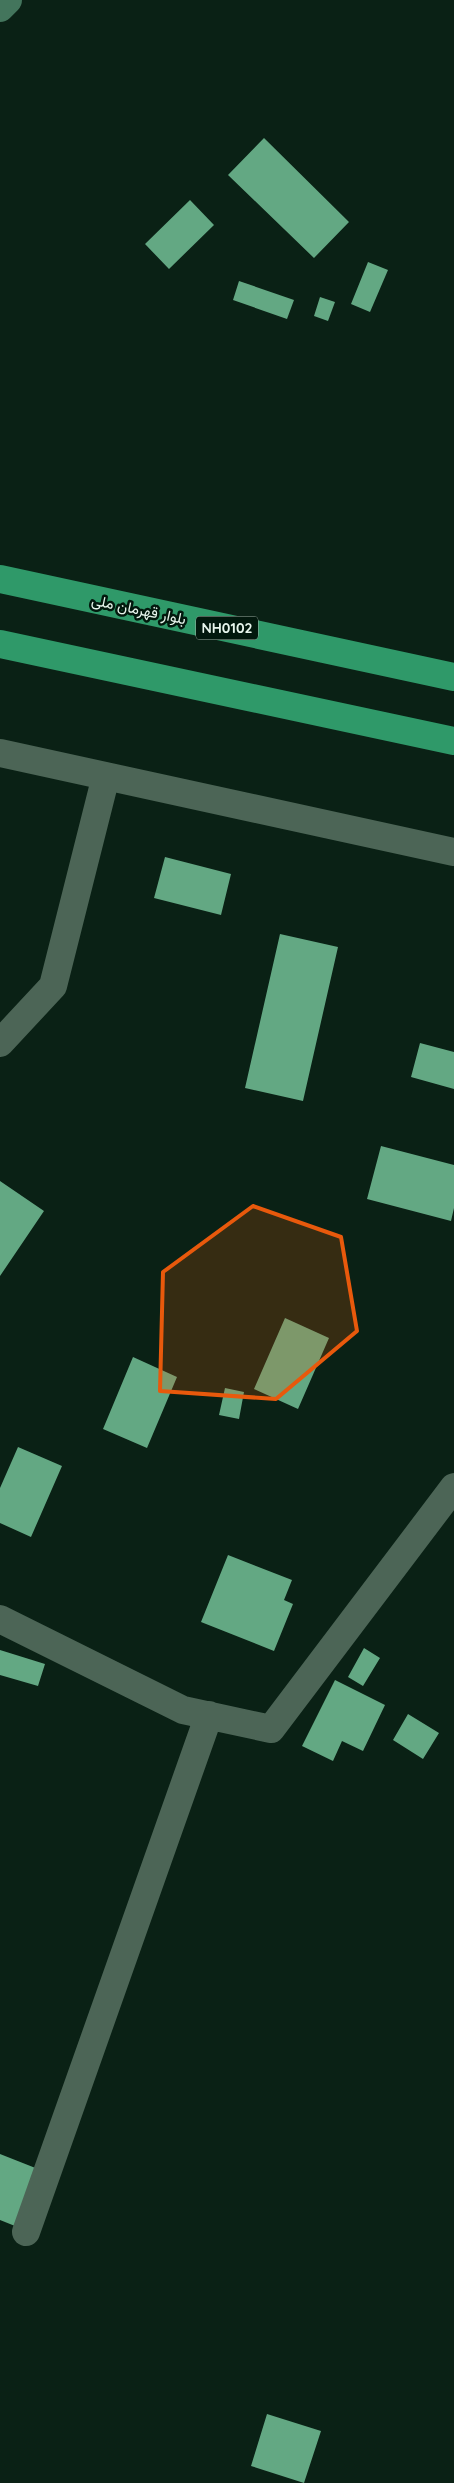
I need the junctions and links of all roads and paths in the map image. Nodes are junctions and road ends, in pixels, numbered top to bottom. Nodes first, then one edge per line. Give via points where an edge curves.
1 (8, 0) edge
2 (0, 8) edge
3 (0, 579) edge
4 (0, 644) edge
5 (454, 677) edge
6 (454, 741) edge
7 (0, 752) edge
8 (106, 776) junction
9 (454, 852) edge
10 (0, 1043) edge
11 (454, 1487) edge
12 (0, 1619) edge
13 (209, 1715) junction
14 (26, 2232) dead end

1 - 2 street
3 - 5 highway, بلوار قهرمان ملی / NH0102
4 - 6 highway
7 - 8 street
8 - 9 street
8 - 10 street via 54,986
11 - 13 street via 272,1729
12 - 13 street via 183,1710
13 - 14 street

